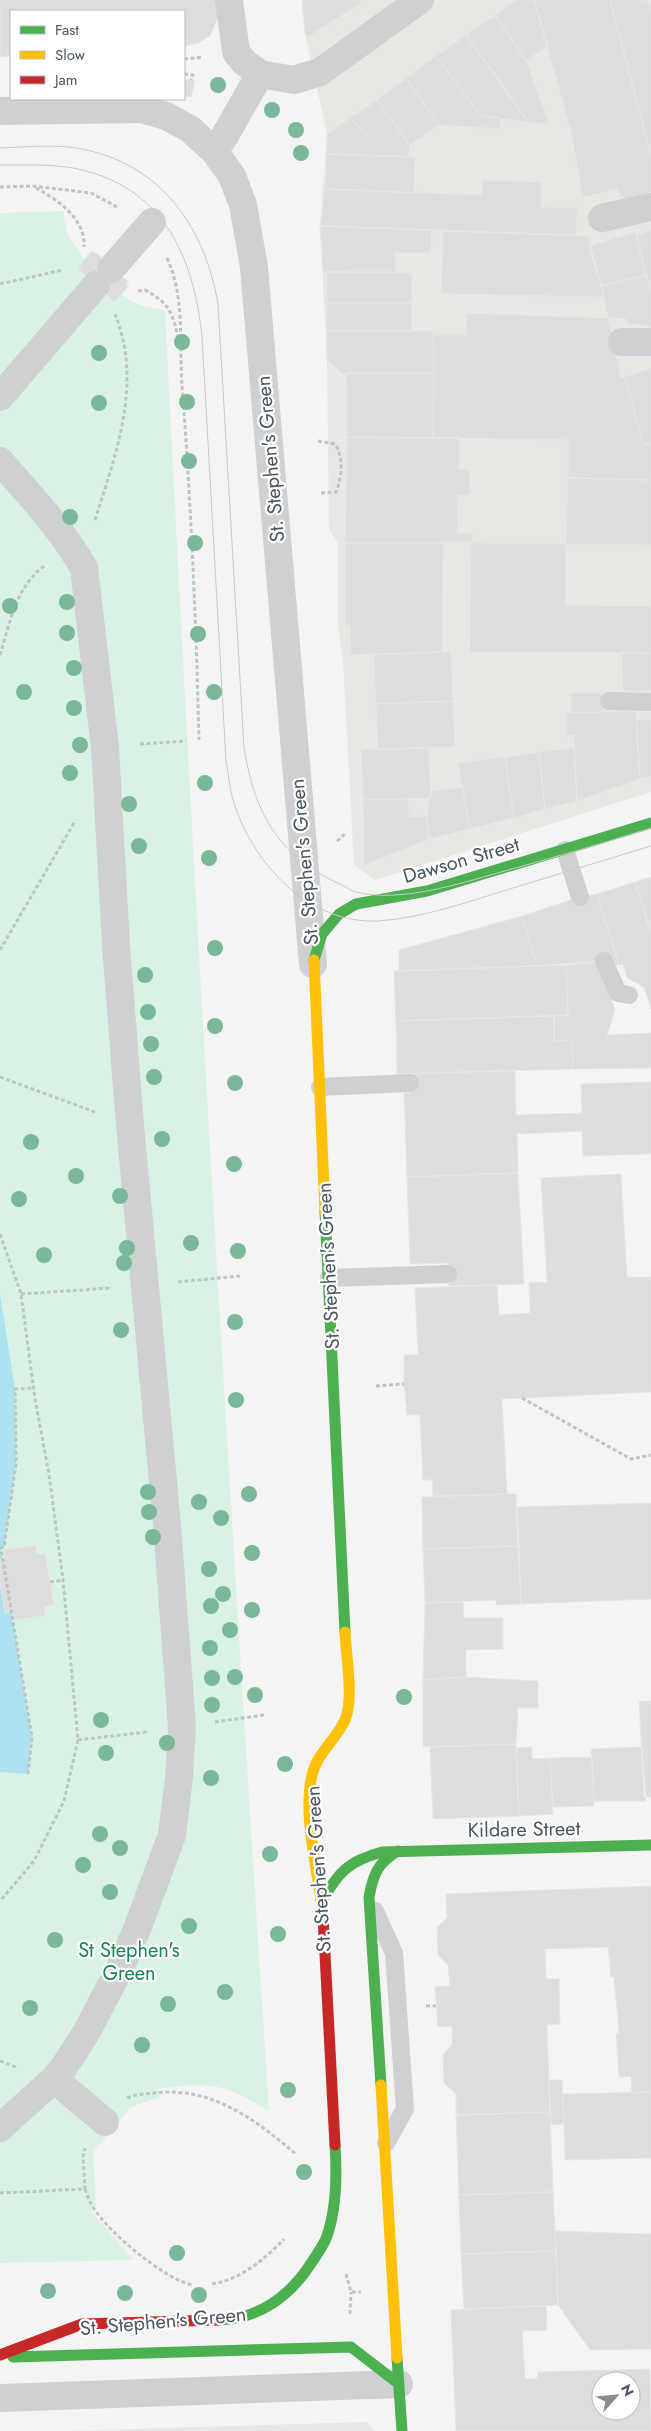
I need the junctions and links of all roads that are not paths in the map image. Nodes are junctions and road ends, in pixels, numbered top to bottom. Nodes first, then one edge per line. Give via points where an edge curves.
1 (229, 0) edge
2 (420, 0) edge
3 (260, 74) junction
4 (0, 111) edge
5 (223, 139) dead end
6 (651, 207) edge
7 (602, 218) dead end
8 (150, 225) road end
9 (622, 342) dead end
10 (651, 342) edge
11 (0, 397) edge
12 (0, 461) edge
13 (609, 701) dead end
14 (651, 702) edge
15 (651, 823) edge
16 (565, 850) junction
17 (580, 897) dead end
18 (604, 961) dead end
19 (313, 965) junction
20 (629, 995) dead end
21 (410, 1083) dead end
22 (320, 1087) junction
23 (448, 1274) dead end
24 (329, 1278) junction
25 (651, 1845) edge
26 (398, 1851) junction
27 (369, 1897) joint
28 (322, 1901) junction
29 (54, 2080) junction
30 (105, 2122) road end
31 (0, 2128) edge
32 (384, 2145) joint
33 (0, 2356) edge
34 (399, 2384) junction
35 (0, 2398) edge
36 (402, 2431) edge

1 - 3 street via 236,52
2 - 3 street via 320,72 294,80
3 - 5 street
4 - 19 street, St. Stephen's Green via 141,109 166,116 190,129 215,152 232,176 243,205 254,268
6 - 7 street
8 - 11 street
9 - 10 street
12 - 29 street via 41,507 84,568 105,747 130,1125 182,1718 172,1835 120,1968 86,2033
13 - 14 lane
15 - 16 main road, Dawson Street
16 - 17 lane
16 - 19 main road, Dawson Street via 427,891 356,904 338,914 322,934
18 - 20 lane via 618,994
19 - 22 main road, St. Stephen's Green
21 - 22 lane
22 - 24 main road, St. Stephen's Green
23 - 24 lane
24 - 28 main road, St. Stephen's Green via 349,1708 346,1719 325,1745 311,1775 313,1836
25 - 26 main road, Kildare Street
26 - 27 main road via 384,1858 376,1867
26 - 28 main road, Kildare Street via 366,1856 348,1863
27 - 32 lane via 394,1953 405,2109
28 - 33 main road, St. Stephen's Green via 337,2175 327,2237 305,2274 286,2297 249,2316 229,2320 82,2324
29 - 30 street
29 - 31 street
32 - 34 main road
33 - 34 main road, St. Stephen's Green via 351,2347
34 - 35 street
34 - 36 main road

